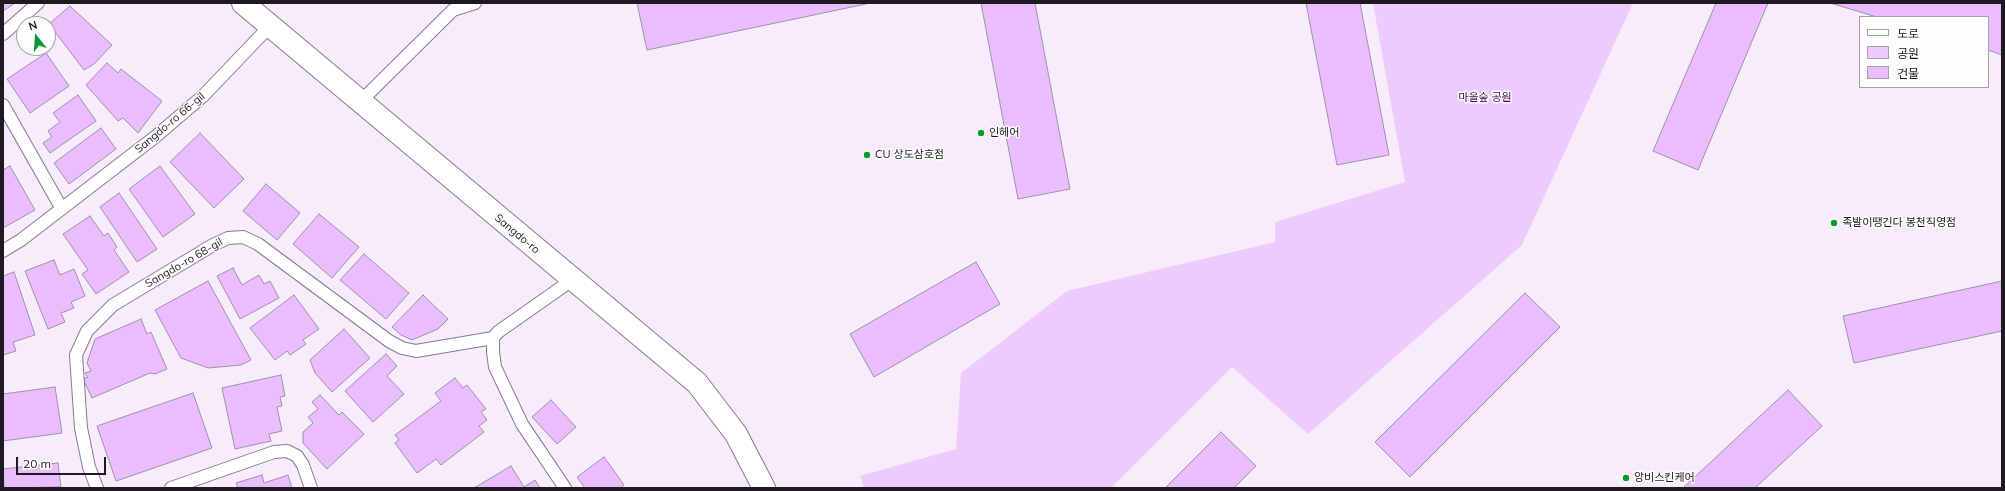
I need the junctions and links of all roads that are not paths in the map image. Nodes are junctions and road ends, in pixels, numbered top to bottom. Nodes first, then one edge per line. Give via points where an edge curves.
1 (38, 3) edge
2 (242, 3) edge
3 (475, 3) edge
4 (269, 26) junction
5 (3, 34) edge
6 (360, 102) junction
7 (3, 105) edge
8 (62, 209) junction
9 (3, 251) edge
10 (572, 280) junction
11 (493, 338) junction
12 (97, 488) edge
13 (171, 488) edge
14 (311, 488) edge
15 (565, 488) edge
16 (764, 488) edge

1 - 5 lane
2 - 4 main road, Sangdo-ro
3 - 6 lane via 453,10
4 - 6 main road, Sangdo-ro
4 - 8 lane, Sangdo-ro 66-gil via 203,96
6 - 10 main road, Sangdo-ro
7 - 8 lane
8 - 9 lane, Sangdo-ro 66-gil
10 - 11 lane
10 - 16 main road, Sangdo-ro via 697,383 736,434
11 - 12 lane, Sangdo-ro 68-gil via 416,351 402,348 258,244 243,237 228,238 113,305 87,331 76,355 80,428
11 - 15 lane via 495,367 507,394 522,424
13 - 14 lane via 274,452 287,451 297,456 303,464

